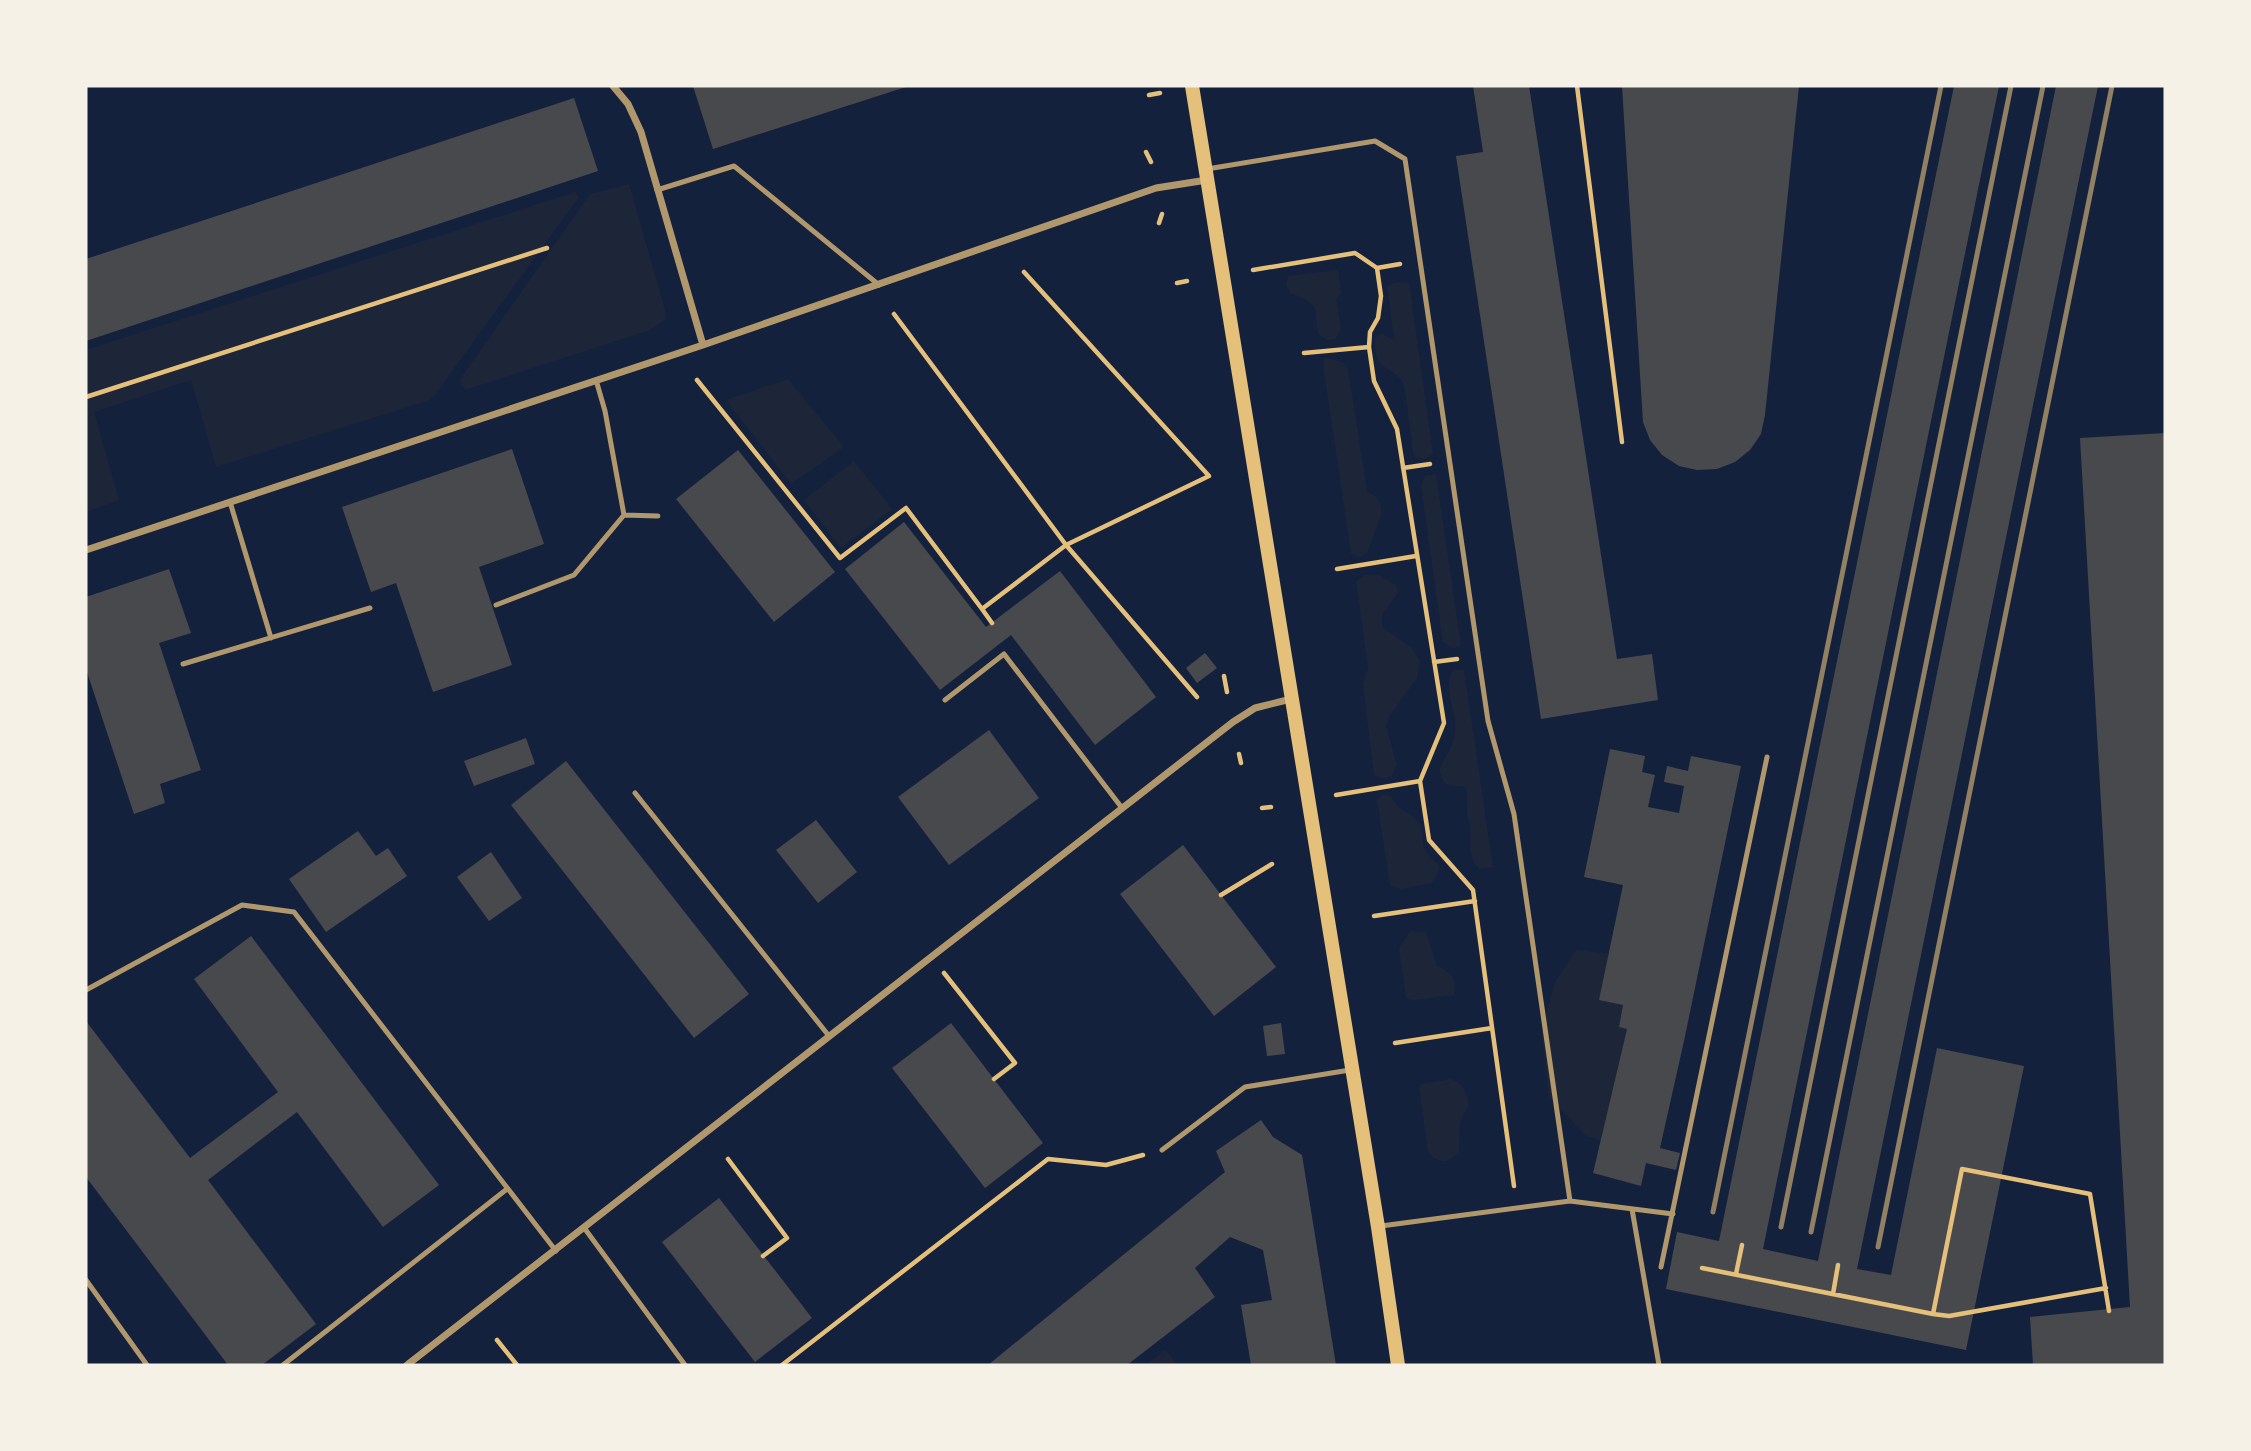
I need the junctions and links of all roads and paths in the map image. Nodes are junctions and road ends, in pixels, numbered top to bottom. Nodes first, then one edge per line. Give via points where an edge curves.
1 (612, 86) edge
2 (1192, 86) edge
3 (1577, 86) edge
4 (1160, 93) dead end
5 (1149, 95) dead end
6 (1146, 152) dead end
7 (1151, 162) dead end
8 (1207, 175) junction
9 (657, 190) junction
10 (1162, 215) dead end
11 (1159, 223) dead end
12 (547, 248) dead end
13 (1254, 270) dead end
14 (1024, 272) dead end
15 (1187, 281) dead end
16 (1177, 283) dead end
17 (879, 285) junction
18 (894, 314) dead end
19 (703, 345) junction
20 (1369, 347) junction
21 (1304, 353) dead end
22 (596, 380) junction
23 (697, 380) dead end
24 (86, 397) edge
25 (1622, 442) dead end
26 (230, 502) junction
27 (624, 515) junction
28 (658, 516) dead end
29 (1066, 545) junction
30 (86, 550) edge
31 (1416, 556) junction
32 (1337, 569) dead end
33 (496, 606) dead end
34 (370, 608) dead end
35 (982, 609) junction
36 (992, 623) dead end
37 (271, 638) junction
38 (183, 664) dead end
39 (1224, 676) dead end
40 (1227, 692) dead end
41 (1197, 697) dead end
42 (1291, 699) junction
43 (945, 700) dead end
44 (1239, 754) dead end
45 (1767, 757) dead end
46 (1241, 763) dead end
47 (1420, 781) junction
48 (635, 793) dead end
49 (1336, 795) dead end
50 (1271, 807) dead end
51 (1122, 808) junction
52 (1262, 808) dead end
53 (1272, 864) dead end
54 (1221, 895) dead end
55 (1475, 901) junction
56 (1374, 916) dead end
57 (931, 956) junction
58 (86, 990) edge
59 (1492, 1028) junction
60 (830, 1036) junction
61 (1395, 1043) dead end
62 (1352, 1069) junction
63 (994, 1079) dead end
64 (1162, 1150) joint
65 (728, 1159) dead end
66 (507, 1189) junction
67 (1570, 1201) junction
68 (1517, 1208) junction
69 (1632, 1209) junction
70 (1672, 1214) junction
71 (1378, 1227) junction
72 (585, 1228) junction
73 (1742, 1245) dead end
74 (555, 1251) junction
75 (763, 1256) dead end
76 (1838, 1265) dead end
77 (1661, 1267) dead end
78 (1702, 1268) dead end
79 (1736, 1274) junction
80 (86, 1280) edge
81 (2106, 1288) junction
82 (1833, 1294) junction
83 (2109, 1311) dead end
84 (1933, 1314) junction
85 (497, 1340) dead end
86 (147, 1365) edge
87 (284, 1365) edge
88 (407, 1365) edge
89 (517, 1365) edge
90 (685, 1365) edge
91 (782, 1365) edge
92 (1398, 1365) edge
93 (1659, 1365) edge

1 - 9 street via 628,104 641,132
2 - 8 main road
3 - 25 path
4 - 5 path
6 - 7 path
8 - 17 street via 1156,188
8 - 42 main road
8 - 67 lane via 1375,142 1405,159 1488,721 1514,814
9 - 17 lane via 734,166
9 - 19 street
10 - 11 path
12 - 24 path
13 - 20 path via 1355,253 1377,268 1381,296
14 - 29 path via 1209,476
15 - 16 path
17 - 19 street
18 - 29 path
19 - 22 street
20 - 21 path
20 - 31 path via 1374,381 1397,429
22 - 26 street
22 - 27 lane
23 - 35 path via 840,558 906,508
26 - 30 street
26 - 37 lane
27 - 28 lane
27 - 33 lane via 574,575
29 - 35 path
29 - 41 path
31 - 32 path
31 - 47 path via 1444,723
34 - 37 lane
35 - 36 path
37 - 38 lane
39 - 40 path
42 - 51 street via 1255,708 1233,722
42 - 62 main road
43 - 51 lane via 1004,654
44 - 46 path
45 - 70 lane
47 - 49 path
47 - 55 path via 1429,840 1473,890
48 - 60 lane
50 - 52 path
51 - 57 street
53 - 54 path
55 - 56 path
55 - 59 path
57 - 60 street
57 - 63 path via 1015,1063
58 - 66 lane via 242,905 294,912
59 - 61 path
59 - 68 path
60 - 72 street
62 - 64 lane via 1245,1087
62 - 71 main road
64 - 91 path via 1106,1165 1048,1159
65 - 75 path via 787,1238
66 - 74 lane
66 - 87 lane
67 - 68 lane
67 - 69 lane
68 - 71 lane
69 - 70 lane
69 - 93 lane
70 - 77 lane
71 - 92 main road
72 - 74 street
72 - 90 lane
73 - 79 path
74 - 88 street
76 - 82 path
78 - 79 path
79 - 82 path
80 - 86 lane
81 - 83 path
81 - 84 path via 1949,1316
81 - 84 path via 2090,1194 1962,1169
82 - 84 path
85 - 89 path

